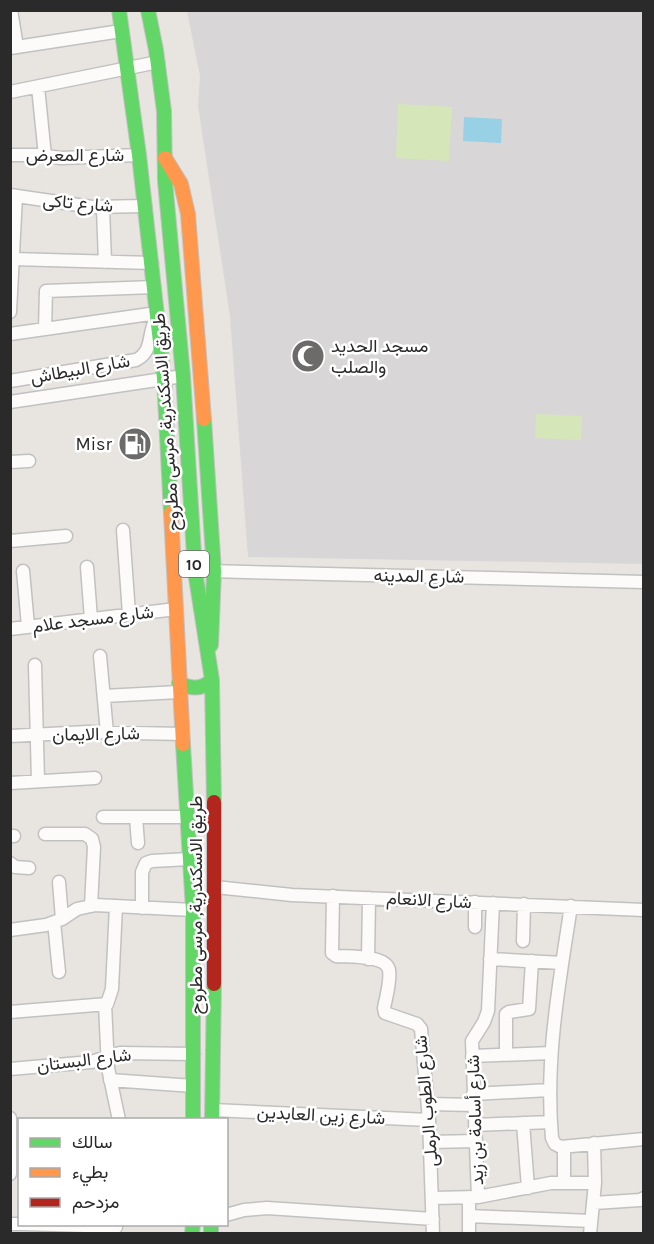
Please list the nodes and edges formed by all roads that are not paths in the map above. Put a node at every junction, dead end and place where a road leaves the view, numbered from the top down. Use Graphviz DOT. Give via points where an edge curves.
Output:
graph roads {
  1 [pos="11,10"];
  2 [pos="119,10"];
  3 [pos="148,10"];
  4 [pos="122,31"];
  5 [pos="14,47"];
  6 [pos="158,62"];
  7 [pos="127,69"];
  8 [pos="38,87"];
  9 [pos="10,92"];
  10 [pos="10,155"];
  11 [pos="140,155"];
  12 [pos="45,156"];
  13 [pos="165,158"];
  14 [pos="13,196"];
  15 [pos="145,206"];
  16 [pos="103,208"];
  17 [pos="13,259"];
  18 [pos="105,262"];
  19 [pos="152,263"];
  20 [pos="11,272"];
  21 [pos="154,287"];
  22 [pos="10,312"];
  23 [pos="157,315"];
  24 [pos="45,329"];
  25 [pos="10,334"];
  26 [pos="90,369"];
  27 [pos="183,376"];
  28 [pos="164,378"];
  29 [pos="10,381"];
  30 [pos="93,389"];
  31 [pos="10,402"];
  32 [pos="29,461"];
  33 [pos="10,462"];
  34 [pos="123,530"];
  35 [pos="66,536"];
  36 [pos="10,541"];
  37 [pos="87,567"];
  38 [pos="23,571"];
  39 [pos="195,571"];
  40 [pos="214,571"];
  41 [pos="644,582"];
  42 [pos="176,609"];
  43 [pos="129,614"];
  44 [pos="91,619"];
  45 [pos="28,627"];
  46 [pos="10,628"];
  47 [pos="100,656"];
  48 [pos="209,661"];
  49 [pos="35,665"];
  50 [pos="212,680"];
  51 [pos="179,688"];
  52 [pos="104,696"];
  53 [pos="107,733"];
  54 [pos="182,734"];
  55 [pos="37,735"];
  56 [pos="10,736"];
  57 [pos="214,737"];
  58 [pos="95,778"];
  59 [pos="38,781"];
  60 [pos="10,783"];
  61 [pos="103,817"];
  62 [pos="136,817"];
  63 [pos="187,817"];
  64 [pos="45,834"];
  65 [pos="138,843"];
  66 [pos="189,859"];
  67 [pos="10,863"];
  68 [pos="29,868"];
  69 [pos="59,882"];
  70 [pos="215,887"];
  71 [pos="333,896"];
  72 [pos="369,898"];
  73 [pos="475,902"];
  74 [pos="493,903"];
  75 [pos="524,904"];
  76 [pos="91,906"];
  77 [pos="116,906"];
  78 [pos="571,906"];
  79 [pos="142,908"];
  80 [pos="193,910"];
  81 [pos="644,910"];
  82 [pos="58,921"];
  83 [pos="475,927"];
  84 [pos="10,930"];
  85 [pos="523,941"];
  86 [pos="368,959"];
  87 [pos="490,959"];
  88 [pos="532,961"];
  89 [pos="562,963"];
  90 [pos="59,972"];
  91 [pos="105,1004"];
  92 [pos="10,1012"];
  93 [pos="550,1053"];
  94 [pos="194,1054"];
  95 [pos="506,1054"];
  96 [pos="107,1056"];
  97 [pos="472,1056"];
  98 [pos="10,1070"];
  99 [pos="110,1080"];
  100 [pos="194,1086"];
  101 [pos="550,1090"];
  102 [pos="474,1099"];
  103 [pos="428,1104"];
  104 [pos="212,1114"];
  105 [pos="10,1118"];
  106 [pos="119,1118"];
  107 [pos="193,1118"];
  108 [pos="429,1120"];
  109 [pos="551,1122"];
  110 [pos="523,1123"];
  111 [pos="475,1125"];
  112 [pos="11,1127"];
  113 [pos="644,1139"];
  114 [pos="476,1141"];
  115 [pos="430,1142"];
  116 [pos="594,1143"];
  117 [pos="564,1147"];
  118 [pos="11,1164"];
  119 [pos="10,1174"];
  120 [pos="564,1182"];
  121 [pos="595,1183"];
  122 [pos="528,1188"];
  123 [pos="474,1197"];
  124 [pos="433,1198"];
  125 [pos="644,1198"];
  126 [pos="594,1203"];
  127 [pos="228,1214"];
  128 [pos="469,1216"];
  129 [pos="433,1219"];
  130 [pos="67,1226"];
  131 [pos="591,1227"];
  132 [pos="115,1228"];
  133 [pos="433,1233"];
  134 [pos="469,1233"];
  1 -- 5 [label="street"];
  2 -- 4 [label="main road, طريق الاسكندرية, مرسى مطروح / 10"];
  3 -- 6 [label="main road, طريق الاسكندرية, مرسى مطروح / 10"];
  4 -- 5 [label="street"];
  4 -- 7 [label="main road, طريق الاسكندرية, مرسى مطروح / 10"];
  6 -- 7 [label="street"];
  6 -- 13 [label="main road, طريق الاسكندرية, مرسى مطروح / 10"];
  7 -- 8 [label="street"];
  7 -- 11 [label="main road, طريق الاسكندرية, مرسى مطروح / 10"];
  8 -- 9 [label="street"];
  8 -- 12 [label="street"];
  10 -- 12 [label="street, شارع المعرض"];
  11 -- 12 [label="street, شارع المعرض"];
  11 -- 15 [label="main road, طريق الاسكندرية, مرسى مطروح / 10"];
  13 -- 27 [label="main road, طريق الاسكندرية, مرسى مطروح / 10"];
  13 -- 40 [label="main road" via="181,184 188,214"];
  14 -- 16 [label="street, شارع تاكى"];
  14 -- 17 [label="street"];
  15 -- 16 [label="street, شارع تاكى"];
  15 -- 19 [label="main road, طريق الاسكندرية, مرسى مطروح / 10"];
  16 -- 18 [label="street"];
  17 -- 18 [label="street"];
  17 -- 20 [label="street"];
  18 -- 19 [label="street"];
  19 -- 21 [label="main road, طريق الاسكندرية, مرسى مطروح / 10"];
  20 -- 22 [label="street"];
  21 -- 23 [label="main road, طريق الاسكندرية, مرسى مطروح / 10"];
  21 -- 24 [label="street" via="46,291"];
  23 -- 24 [label="street"];
  23 -- 26 [label="street, شارع البيطاش" via="143,357"];
  23 -- 28 [label="main road, طريق الاسكندرية, مرسى مطروح / 10"];
  24 -- 25 [label="street"];
  26 -- 29 [label="street, شارع البيطاش"];
  26 -- 30 [label="street"];
  27 -- 28 [label="street, شارع البيطاش"];
  27 -- 39 [label="main road, طريق الاسكندرية, مرسى مطروح / 10"];
  28 -- 30 [label="street, شارع البيطاش"];
  28 -- 42 [label="main road, طريق الاسكندرية, مرسى مطروح / 10"];
  30 -- 31 [label="street, شارع البيطاش"];
  32 -- 33 [label="street"];
  34 -- 43 [label="street"];
  35 -- 36 [label="street"];
  37 -- 44 [label="street"];
  38 -- 45 [label="street"];
  39 -- 40 [label="street, شارع المدينه"];
  39 -- 48 [label="main road, طريق الاسكندرية, مرسى مطروح / 10"];
  40 -- 41 [label="street, شارع المدينه"];
  40 -- 48 [label="main road"];
  42 -- 43 [label="street, شارع مسجد علام"];
  42 -- 51 [label="main road, طريق الاسكندرية, مرسى مطروح / 10"];
  43 -- 44 [label="street, شارع مسجد علام"];
  44 -- 45 [label="street, شارع مسجد علام"];
  45 -- 46 [label="street, شارع مسجد علام"];
  47 -- 52 [label="street"];
  48 -- 50 [label="main road, طريق الاسكندرية, مرسى مطروح / 10"];
  49 -- 55 [label="street"];
  50 -- 51 [label="main road" via="207,686"];
  50 -- 57 [label="main road, طريق الاسكندرية, مرسى مطروح / 10"];
  51 -- 52 [label="street"];
  51 -- 54 [label="main road, طريق الاسكندرية, مرسى مطروح / 10"];
  52 -- 53 [label="street"];
  53 -- 54 [label="street, شارع الايمان"];
  53 -- 55 [label="street, شارع الايمان"];
  54 -- 57 [label="main road"];
  54 -- 63 [label="main road, طريق الاسكندرية, مرسى مطروح / 10"];
  55 -- 56 [label="street, شارع الايمان"];
  55 -- 59 [label="street"];
  57 -- 70 [label="main road, طريق الاسكندرية, مرسى مطروح / 10"];
  58 -- 59 [label="street"];
  59 -- 60 [label="street"];
  61 -- 62 [label="street"];
  62 -- 63 [label="street"];
  62 -- 65 [label="street"];
  63 -- 66 [label="main road, طريق الاسكندرية, مرسى مطروح / 10"];
  64 -- 76 [label="street" via="85,834 92,838"];
  66 -- 79 [label="street" via="146,863 142,872"];
  66 -- 80 [label="main road, طريق الاسكندرية, مرسى مطروح / 10"];
  67 -- 68 [label="street"];
  69 -- 82 [label="street"];
  70 -- 71 [label="street, شارع الانعام"];
  70 -- 104 [label="main road, طريق الاسكندرية, مرسى مطروح / 10"];
  71 -- 72 [label="street, شارع الانعام"];
  71 -- 86 [label="street" via="332,953"];
  72 -- 73 [label="street, شارع الانعام"];
  72 -- 86 [label="street"];
  73 -- 74 [label="street, شارع الانعام"];
  73 -- 83 [label="street"];
  74 -- 75 [label="street, شارع الانعام"];
  74 -- 87 [label="street, شارع أسامة بن زيد"];
  75 -- 78 [label="street, شارع الانعام"];
  75 -- 85 [label="street"];
  76 -- 77 [label="street"];
  76 -- 82 [label="street" via="77,909"];
  77 -- 79 [label="street"];
  77 -- 91 [label="street" via="112,989"];
  78 -- 81 [label="street, شارع الانعام"];
  78 -- 89 [label="street"];
  79 -- 80 [label="street"];
  80 -- 94 [label="main road, طريق الاسكندرية, مرسى مطروح / 10"];
  82 -- 84 [label="street"];
  82 -- 90 [label="street"];
  86 -- 103 [label="street, شارع الطوب الرملى" via="380,960 389,970 385,1013 420,1028"];
  87 -- 88 [label="street"];
  87 -- 97 [label="street, شارع أسامة بن زيد" via="488,1011 474,1036"];
  88 -- 89 [label="street"];
  88 -- 95 [label="street" via="529,1009 506,1014"];
  89 -- 93 [label="street"];
  91 -- 92 [label="street"];
  91 -- 96 [label="street"];
  93 -- 95 [label="street"];
  93 -- 101 [label="street"];
  94 -- 96 [label="street, شارع البستان"];
  94 -- 100 [label="main road, طريق الاسكندرية, مرسى مطروح / 10"];
  95 -- 97 [label="street"];
  96 -- 98 [label="street, شارع البستان" via="91,1062"];
  96 -- 99 [label="street"];
  97 -- 102 [label="street, شارع أسامة بن زيد"];
  99 -- 100 [label="street"];
  99 -- 106 [label="street"];
  100 -- 107 [label="main road, طريق الاسكندرية, مرسى مطروح / 10"];
  101 -- 102 [label="street"];
  101 -- 109 [label="street"];
  102 -- 103 [label="street"];
  102 -- 111 [label="street, شارع أسامة بن زيد"];
  103 -- 108 [label="street, شارع الطوب الرملى"];
  104 -- 108 [label="street, شارع زين العابدين"];
  105 -- 112 [label="street"];
  108 -- 115 [label="street, شارع الطوب الرملى"];
  109 -- 110 [label="street"];
  109 -- 117 [label="street" via="553,1141"];
  110 -- 111 [label="street"];
  110 -- 122 [label="street"];
  111 -- 114 [label="street, شارع أسامة بن زيد"];
  112 -- 118 [label="street"];
  113 -- 116 [label="street"];
  114 -- 115 [label="street"];
  114 -- 123 [label="street, شارع أسامة بن زيد"];
  115 -- 124 [label="street, شارع الطوب الرملى"];
  116 -- 117 [label="street"];
  116 -- 121 [label="street"];
  117 -- 120 [label="street"];
  118 -- 119 [label="street"];
  120 -- 121 [label="street"];
  120 -- 122 [label="street"];
  121 -- 126 [label="street"];
  122 -- 123 [label="street"];
  123 -- 124 [label="street"];
  123 -- 128 [label="street, شارع أسامة بن زيد"];
  124 -- 129 [label="street, شارع الطوب الرملى"];
  125 -- 126 [label="street"];
  126 -- 131 [label="street"];
  127 -- 129 [label="street" via="267,1208"];
  128 -- 131 [label="street"];
  128 -- 134 [label="street, شارع أسامة بن زيد"];
  129 -- 133 [label="street, شارع الطوب الرملى"];
  130 -- 132 [label="street"];
}
